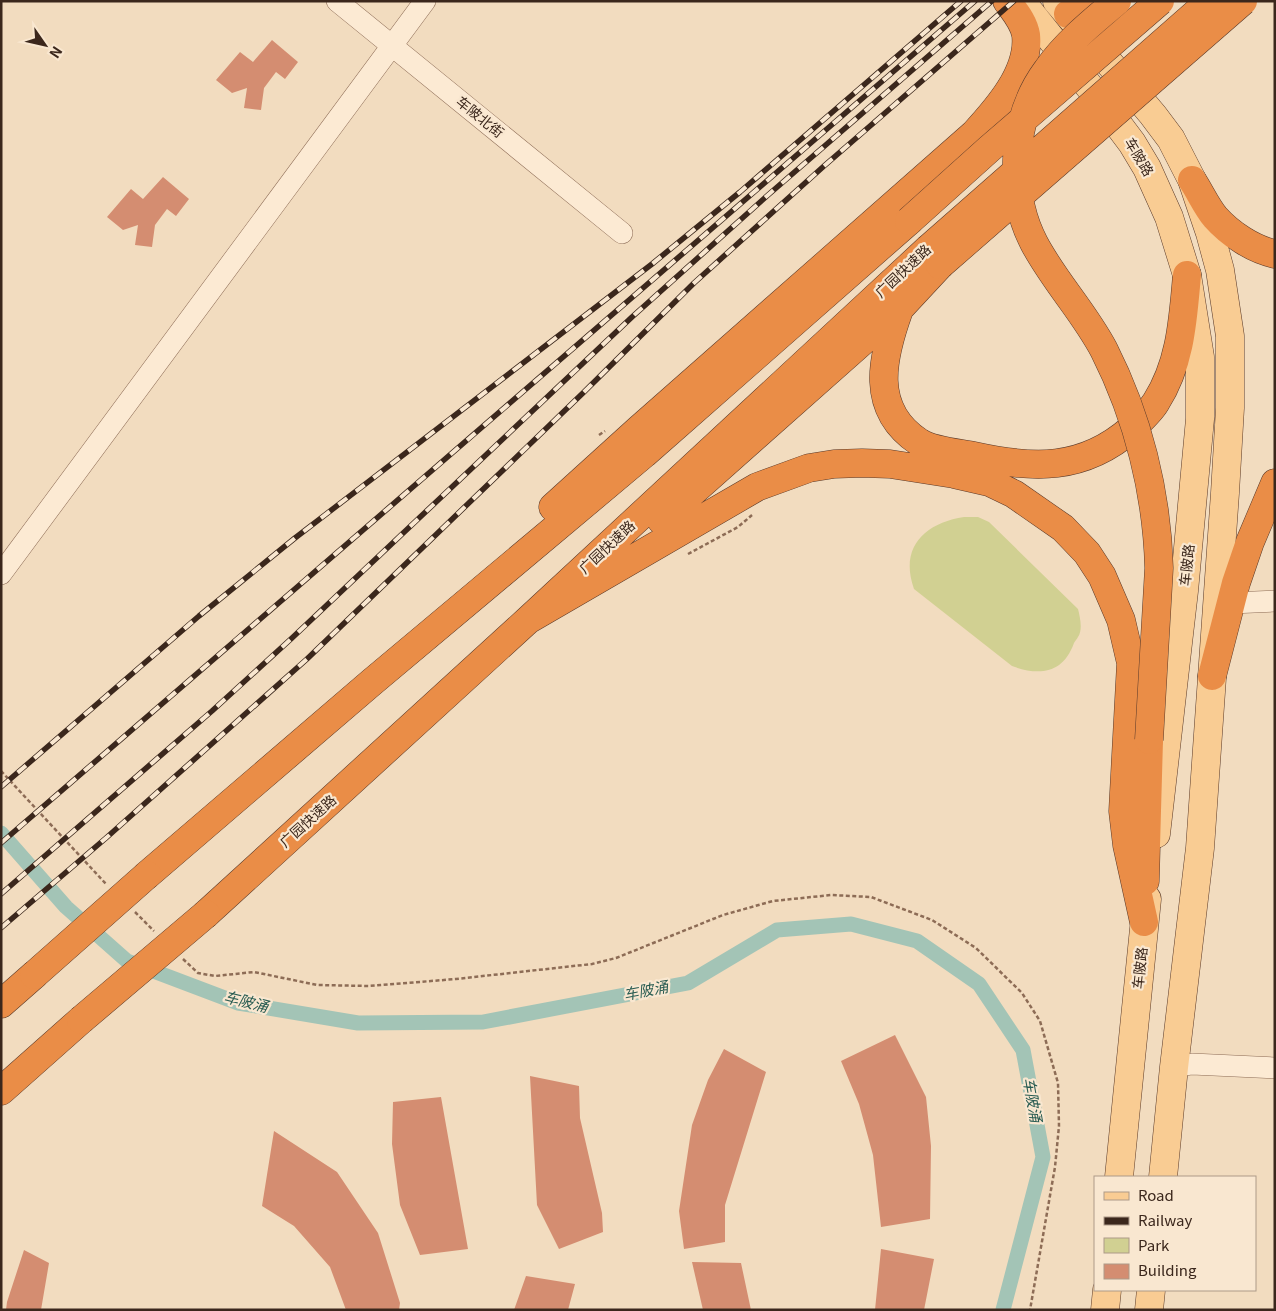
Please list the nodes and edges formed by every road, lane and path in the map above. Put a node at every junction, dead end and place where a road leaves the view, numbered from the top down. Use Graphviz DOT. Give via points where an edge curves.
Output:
graph roads {
  1 [pos="337,1"];
  2 [pos="425,1"];
  3 [pos="1007,1"];
  4 [pos="1021,1"];
  5 [pos="1117,1"];
  6 [pos="1160,1"];
  7 [pos="1210,1"];
  8 [pos="1244,1"];
  9 [pos="1070,6"];
  10 [pos="1047,34"];
  11 [pos="393,45"];
  12 [pos="1011,88"];
  13 [pos="1192,180"];
  14 [pos="622,233"];
  15 [pos="1275,254"];
  16 [pos="934,257"];
  17 [pos="1187,274"];
  18 [pos="900,308"];
  19 [pos="1275,484"];
  20 [pos="758,510"];
  21 [pos="688,554"];
  22 [pos="1,574"];
  23 [pos="1275,600"];
  24 [pos="1231,603"];
  25 [pos="528,620"];
  26 [pos="1212,676"];
  27 [pos="372,682"];
  28 [pos="1,770"];
  29 [pos="108,886"];
  30 [pos="129,906"];
  31 [pos="1144,922"];
  32 [pos="157,933"];
  33 [pos="178,953"];
  34 [pos="1,1004"];
  35 [pos="1174,1067"];
  36 [pos="1275,1068"];
  37 [pos="1,1091"];
  38 [pos="1119,1176"];
  39 [pos="1163,1176"];
  40 [pos="1108,1291"];
  41 [pos="1151,1291"];
  42 [pos="1030,1310"];
  43 [pos="1106,1310"];
  44 [pos="1149,1310"];
  1 -- 11 [label="street, 车陂北街"];
  2 -- 11 [label="street"];
  3 -- 12 [label="highway" via="1026,34 1026,52"];
  4 -- 10 [label="main road, 车陂路"];
  5 -- 31 [label="highway, bridge" via="1064,49 1046,71 1029,102 1020,131 1017,186 1033,240 1104,350 1128,403 1141,445 1155,520 1159,568 1149,740"];
  6 -- 27 [label="highway, bridge" via="644,454"];
  7 -- 16 [label="highway, 广园快速路, bridge"];
  8 -- 16 [label="highway, bridge"];
  9 -- 10 [label="main road"];
  9 -- 13 [label="main road" via="1171,139"];
  10 -- 12 [label="highway"];
  10 -- 17 [label="main road, 车陂路" via="1132,143 1147,168 1169,217"];
  11 -- 14 [label="street, 车陂北街"];
  11 -- 22 [label="street"];
  12 -- 27 [label="highway" via="974,134 529,529"];
  13 -- 15 [label="highway" via="1228,230 1247,243"];
  13 -- 26 [label="main road" via="1220,270 1230,336 1230,408"];
  16 -- 18 [label="highway"];
  16 -- 25 [label="highway, 广园快速路"];
  17 -- 18 [label="highway" via="1176,360 1156,402 1118,440 1096,452 1060,464 1018,464 941,450 920,443 905,430 894,418 882,379 886,352"];
  17 -- 31 [label="main road, 车陂路" via="1200,357 1200,419 1163,783"];
  18 -- 25 [label="highway" via="670,513 628,548"];
  19 -- 24 [label="highway" via="1250,542"];
  20 -- 21 [label="path" via="738,527"];
  23 -- 24 [label="street"];
  24 -- 26 [label="highway"];
  25 -- 31 [label="highway" via="757,487 809,468 834,464 890,464 989,482 1014,494 1063,528 1087,553 1102,576 1121,620 1131,663 1123,811"];
  25 -- 37 [label="highway, 广园快速路, bridge" via="206,914"];
  26 -- 35 [label="main road" via="1200,848"];
  27 -- 34 [label="highway, bridge"];
  28 -- 29 [label="path"];
  30 -- 32 [label="path"];
  31 -- 38 [label="main road, 车陂路"];
  33 -- 42 [label="path" via="198,973 215,976 254,972 317,984 369,986 592,964 616,958 723,915 773,901 831,895 871,897 932,920 976,948 1022,993 1040,1021 1058,1083 1059,1126 1055,1167"];
  35 -- 36 [label="street" via="1192,1064"];
  35 -- 39 [label="main road"];
  40 -- 43 [label="main road"];
  41 -- 44 [label="main road"];
}
